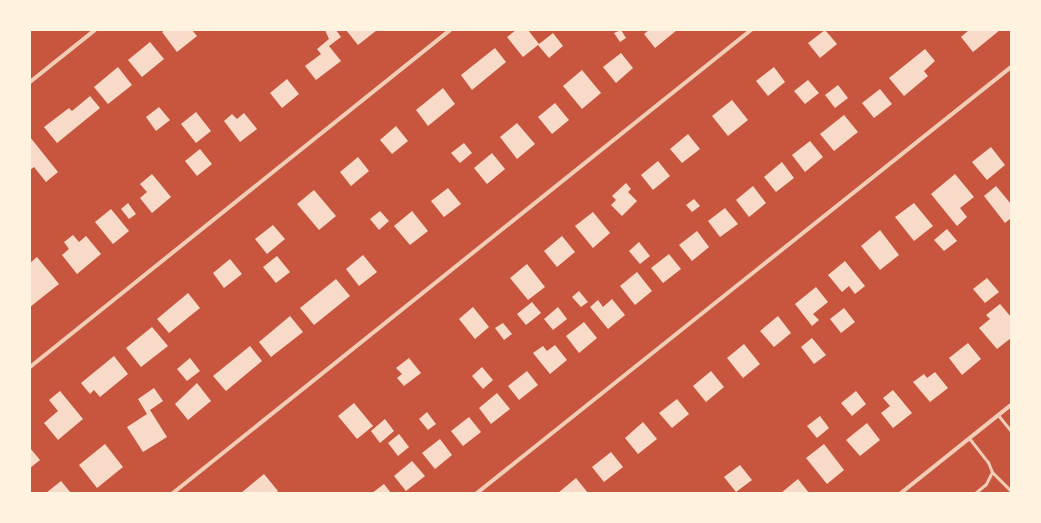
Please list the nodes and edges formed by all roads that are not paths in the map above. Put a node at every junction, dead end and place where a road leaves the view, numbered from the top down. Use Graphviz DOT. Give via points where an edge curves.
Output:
graph roads {
  1 [pos="95,30"];
  2 [pos="450,30"];
  3 [pos="751,30"];
  4 [pos="1011,67"];
  5 [pos="30,82"];
  6 [pos="30,367"];
  7 [pos="1011,405"];
  8 [pos="998,415"];
  9 [pos="1011,431"];
  10 [pos="969,438"];
  11 [pos="992,472"];
  12 [pos="1011,491"];
  13 [pos="173,493"];
  14 [pos="477,493"];
  15 [pos="901,493"];
  16 [pos="975,493"];
  1 -- 5 [label="street"];
  2 -- 6 [label="street"];
  3 -- 13 [label="street"];
  4 -- 14 [label="street"];
  7 -- 8 [label="street"];
  8 -- 9 [label="lane"];
  8 -- 10 [label="street"];
  10 -- 11 [label="lane" via="988,462"];
  10 -- 15 [label="street"];
  11 -- 12 [label="lane"];
  11 -- 16 [label="lane" via="986,484"];
}
